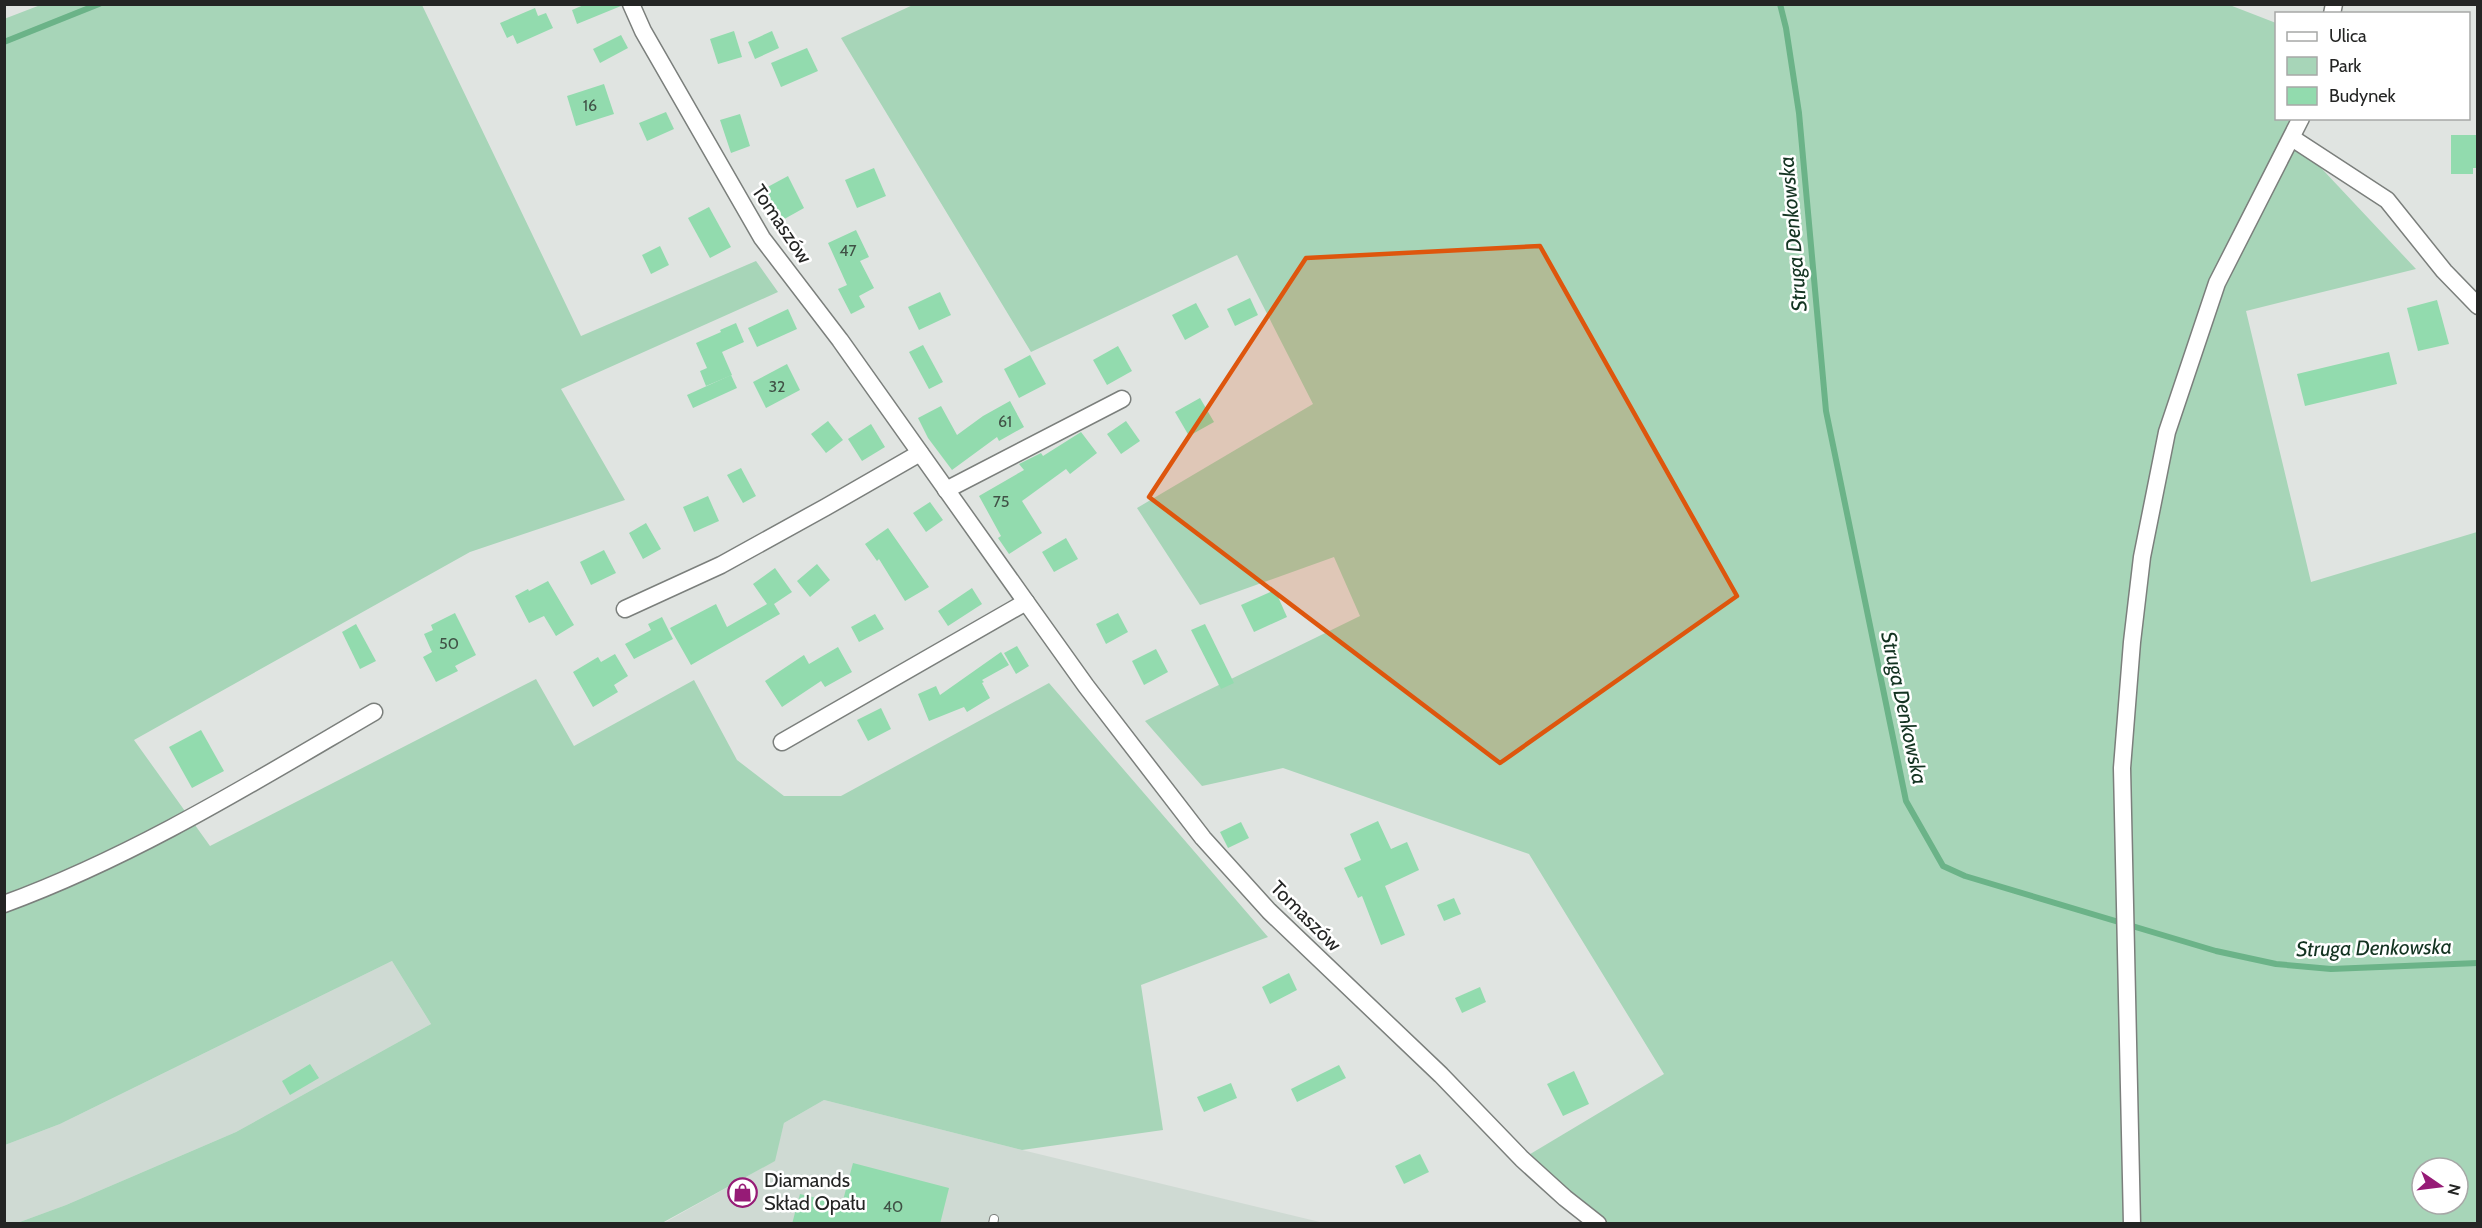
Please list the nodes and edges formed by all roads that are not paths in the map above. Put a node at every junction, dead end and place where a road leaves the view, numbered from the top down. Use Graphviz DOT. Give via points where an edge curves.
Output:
graph roads {
  1 [pos="631,4"];
  2 [pos="2300,120"];
  3 [pos="2292,138"];
  4 [pos="2478,306"];
  5 [pos="1122,399"];
  6 [pos="920,453"];
  7 [pos="946,490"];
  8 [pos="1026,602"];
  9 [pos="625,609"];
  10 [pos="374,712"];
  11 [pos="782,741"];
  12 [pos="4,904"];
  13 [pos="1598,1224"];
  14 [pos="2132,1224"];
  1 -- 6 [label="street, Tomaszów" via="643,32 762,238"];
  2 -- 3 [label="street"];
  3 -- 4 [label="street" via="2387,200"];
  3 -- 14 [label="street" via="2217,283 2167,432 2142,557 2122,768"];
  5 -- 7 [label="street"];
  6 -- 7 [label="street, Tomaszów"];
  6 -- 9 [label="street" via="721,564"];
  7 -- 8 [label="street, Tomaszów"];
  8 -- 11 [label="street"];
  8 -- 13 [label="street, Tomaszów" via="1203,838 1269,911 1441,1075 1522,1159"];
  10 -- 12 [label="street" via="117,857"];
}
